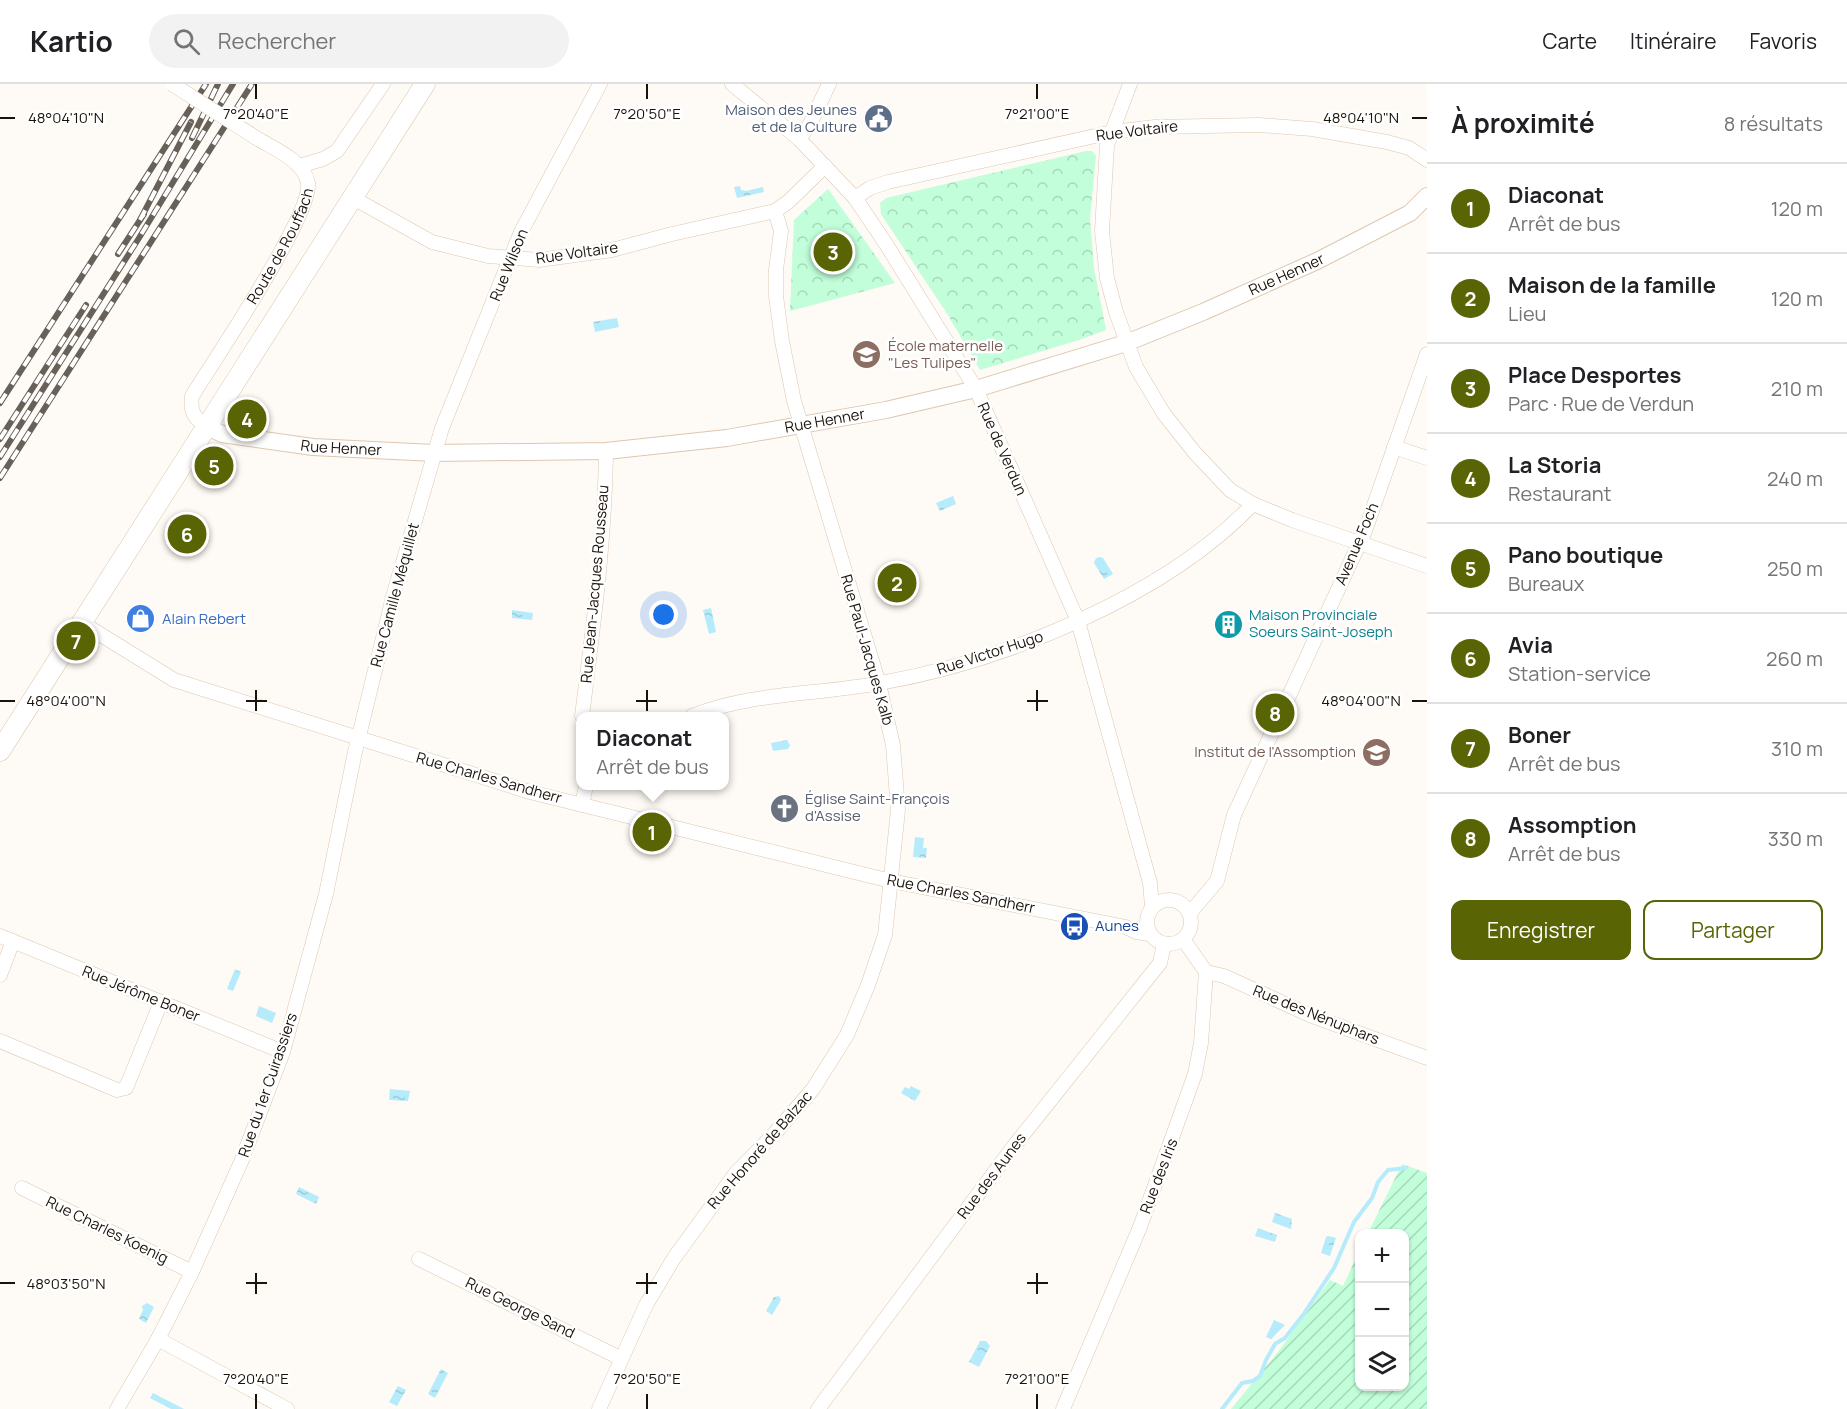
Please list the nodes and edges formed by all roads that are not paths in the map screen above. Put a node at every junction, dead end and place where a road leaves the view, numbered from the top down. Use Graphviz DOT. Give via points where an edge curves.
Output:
graph roads {
  1 [pos="172,84"];
  2 [pos="383,84"];
  3 [pos="425,84"];
  4 [pos="600,84"];
  5 [pos="732,84"];
  6 [pos="829,84"];
  7 [pos="1130,84"];
  8 [pos="1113,132"];
  9 [pos="799,139"];
  10 [pos="1426,162"];
  11 [pos="299,166"];
  12 [pos="825,166"];
  13 [pos="1427,196"];
  14 [pos="353,198"];
  15 [pos="855,198"];
  16 [pos="775,211"];
  17 [pos="1410,213"];
  18 [pos="1427,213"];
  19 [pos="511,259"];
  20 [pos="1126,342"];
  21 [pos="1427,354"];
  22 [pos="976,389"];
  23 [pos="206,426"];
  24 [pos="801,426"];
  25 [pos="1394,447"];
  26 [pos="606,451"];
  27 [pos="435,453"];
  28 [pos="1427,458"];
  29 [pos="1253,504"];
  30 [pos="1359,544"];
  31 [pos="1427,567"];
  32 [pos="1078,621"];
  33 [pos="82,623"];
  34 [pos="879,684"];
  35 [pos="583,712"];
  36 [pos="706,712"];
  37 [pos="358,738"];
  38 [pos="0,751"];
  39 [pos="585,790"];
  40 [pos="582,805"];
  41 [pos="891,881"];
  42 [pos="1150,883"];
  43 [pos="1166,899"];
  44 [pos="1186,908"];
  45 [pos="1149,912"];
  46 [pos="1126,927"];
  47 [pos="1149,934"];
  48 [pos="6,938"];
  49 [pos="1183,939"];
  50 [pos="1164,944"];
  51 [pos="1206,972"];
  52 [pos="0,975"];
  53 [pos="161,1002"];
  54 [pos="0,1041"];
  55 [pos="283,1052"];
  56 [pos="1427,1058"];
  57 [pos="22,1188"];
  58 [pos="419,1258"];
  59 [pos="192,1272"];
  60 [pos="158,1339"];
  61 [pos="620,1358"];
  62 [pos="117,1409"];
  63 [pos="287,1409"];
  64 [pos="599,1409"];
  65 [pos="818,1409"];
  66 [pos="1063,1409"];
  1 -- 11 [label="street, bridge"];
  2 -- 11 [label="street, Route de Rouffach" via="338,151"];
  3 -- 14 [label="main road, Route de Rouffach"];
  4 -- 19 [label="street, Rue Wilson" via="521,232"];
  5 -- 9 [label="street, Rue de Verdun"];
  6 -- 9 [label="street"];
  7 -- 8 [label="street"];
  8 -- 10 [label="street, Rue Voltaire" via="1208,125 1301,128 1387,142 1409,148"];
  8 -- 15 [label="street, Rue Voltaire" via="888,182"];
  8 -- 20 [label="street" via="1107,145 1102,231 1107,278"];
  9 -- 12 [label="street, Rue de Verdun"];
  11 -- 23 [label="street, Route de Rouffach" via="308,183 302,208 262,285 192,396 190,409"];
  12 -- 15 [label="street, Rue de Verdun"];
  12 -- 16 [label="street"];
  13 -- 17 [label="street, Rue Henner"];
  14 -- 19 [label="street, Rue Voltaire" via="432,243"];
  14 -- 23 [label="main road, Route de Rouffach"];
  15 -- 22 [label="street, Rue de Verdun"];
  16 -- 19 [label="street, Rue Voltaire" via="612,250 539,260"];
  16 -- 24 [label="street, Rue Paul-Jacques Kalb" via="781,231 776,296"];
  17 -- 18 [label="street, Rue Henner"];
  17 -- 20 [label="street, Rue Henner" via="1317,261"];
  19 -- 27 [label="street, Rue Wilson"];
  20 -- 22 [label="street, Rue Henner"];
  20 -- 29 [label="street" via="1164,414 1189,446 1230,490"];
  21 -- 25 [label="street, Avenue Foch"];
  22 -- 24 [label="street, Rue Henner"];
  22 -- 32 [label="street, Rue de Verdun"];
  23 -- 27 [label="street, Rue Henner" via="222,434 313,447"];
  23 -- 33 [label="main road, Route de Rouffach"];
  24 -- 26 [label="street, Rue Henner"];
  24 -- 34 [label="street, Rue Paul-Jacques Kalb"];
  25 -- 28 [label="street"];
  25 -- 30 [label="street, Avenue Foch"];
  26 -- 27 [label="street, Rue Henner"];
  26 -- 35 [label="street, Rue Jean-Jacques Rousseau" via="596,613"];
  27 -- 37 [label="street, Rue Camille Méquillet" via="394,593"];
  29 -- 30 [label="street"];
  29 -- 32 [label="street, Rue Victor Hugo" via="1229,529 1167,572"];
  30 -- 31 [label="street"];
  30 -- 44 [label="street, Avenue Foch" via="1234,815 1217,881"];
  32 -- 34 [label="street, Rue Victor Hugo" via="988,656"];
  32 -- 42 [label="street, Rue de Verdun"];
  33 -- 37 [label="street, Rue Charles Sandherr" via="174,680"];
  33 -- 38 [label="main road, Route de Rouffach"];
  34 -- 36 [label="street, Rue Victor Hugo" via="735,702"];
  34 -- 41 [label="street, Rue Paul-Jacques Kalb" via="893,745 897,810"];
  37 -- 40 [label="street, Rue Charles Sandherr"];
  37 -- 55 [label="street, Rue du 1er Cuirassiers" via="326,894"];
  39 -- 40 [label="street"];
  40 -- 41 [label="street, Rue Charles Sandherr"];
  41 -- 46 [label="street, Rue Charles Sandherr"];
  41 -- 61 [label="street, Rue Honoré de Balzac" via="885,935 847,1035 813,1089 736,1173 692,1232 646,1305"];
  42 -- 43 [label="street, Rue de Verdun"];
  42 -- 45 [label="street, Rue de Verdun"];
  43 -- 44 [label="street" via="1174,899"];
  43 -- 45 [label="street"];
  44 -- 49 [label="street" via="1192,923"];
  45 -- 46 [label="street"];
  45 -- 47 [label="street"];
  46 -- 47 [label="street, Rue Charles Sandherr"];
  47 -- 50 [label="street"];
  48 -- 52 [label="street"];
  48 -- 53 [label="street, Rue Jérôme Boner"];
  49 -- 50 [label="street"];
  49 -- 51 [label="street"];
  50 -- 65 [label="street, Rue des Aunes" via="1160,963 1014,1146"];
  51 -- 56 [label="street, Rue des Nénuphars"];
  51 -- 66 [label="street, Rue des Iris" via="1195,1074 1140,1227"];
  53 -- 54 [label="street" via="126,1088 117,1090"];
  53 -- 55 [label="street, Rue Jérôme Boner"];
  55 -- 59 [label="street, Rue du 1er Cuirassiers" via="241,1162"];
  57 -- 59 [label="street, Rue Charles Koenig"];
  58 -- 61 [label="street, Rue George Sand"];
  59 -- 60 [label="street, Rue du 1er Cuirassiers"];
  60 -- 62 [label="street, Rue du 1er Cuirassiers"];
  60 -- 63 [label="street"];
  61 -- 64 [label="street, Rue Honoré de Balzac"];
}
